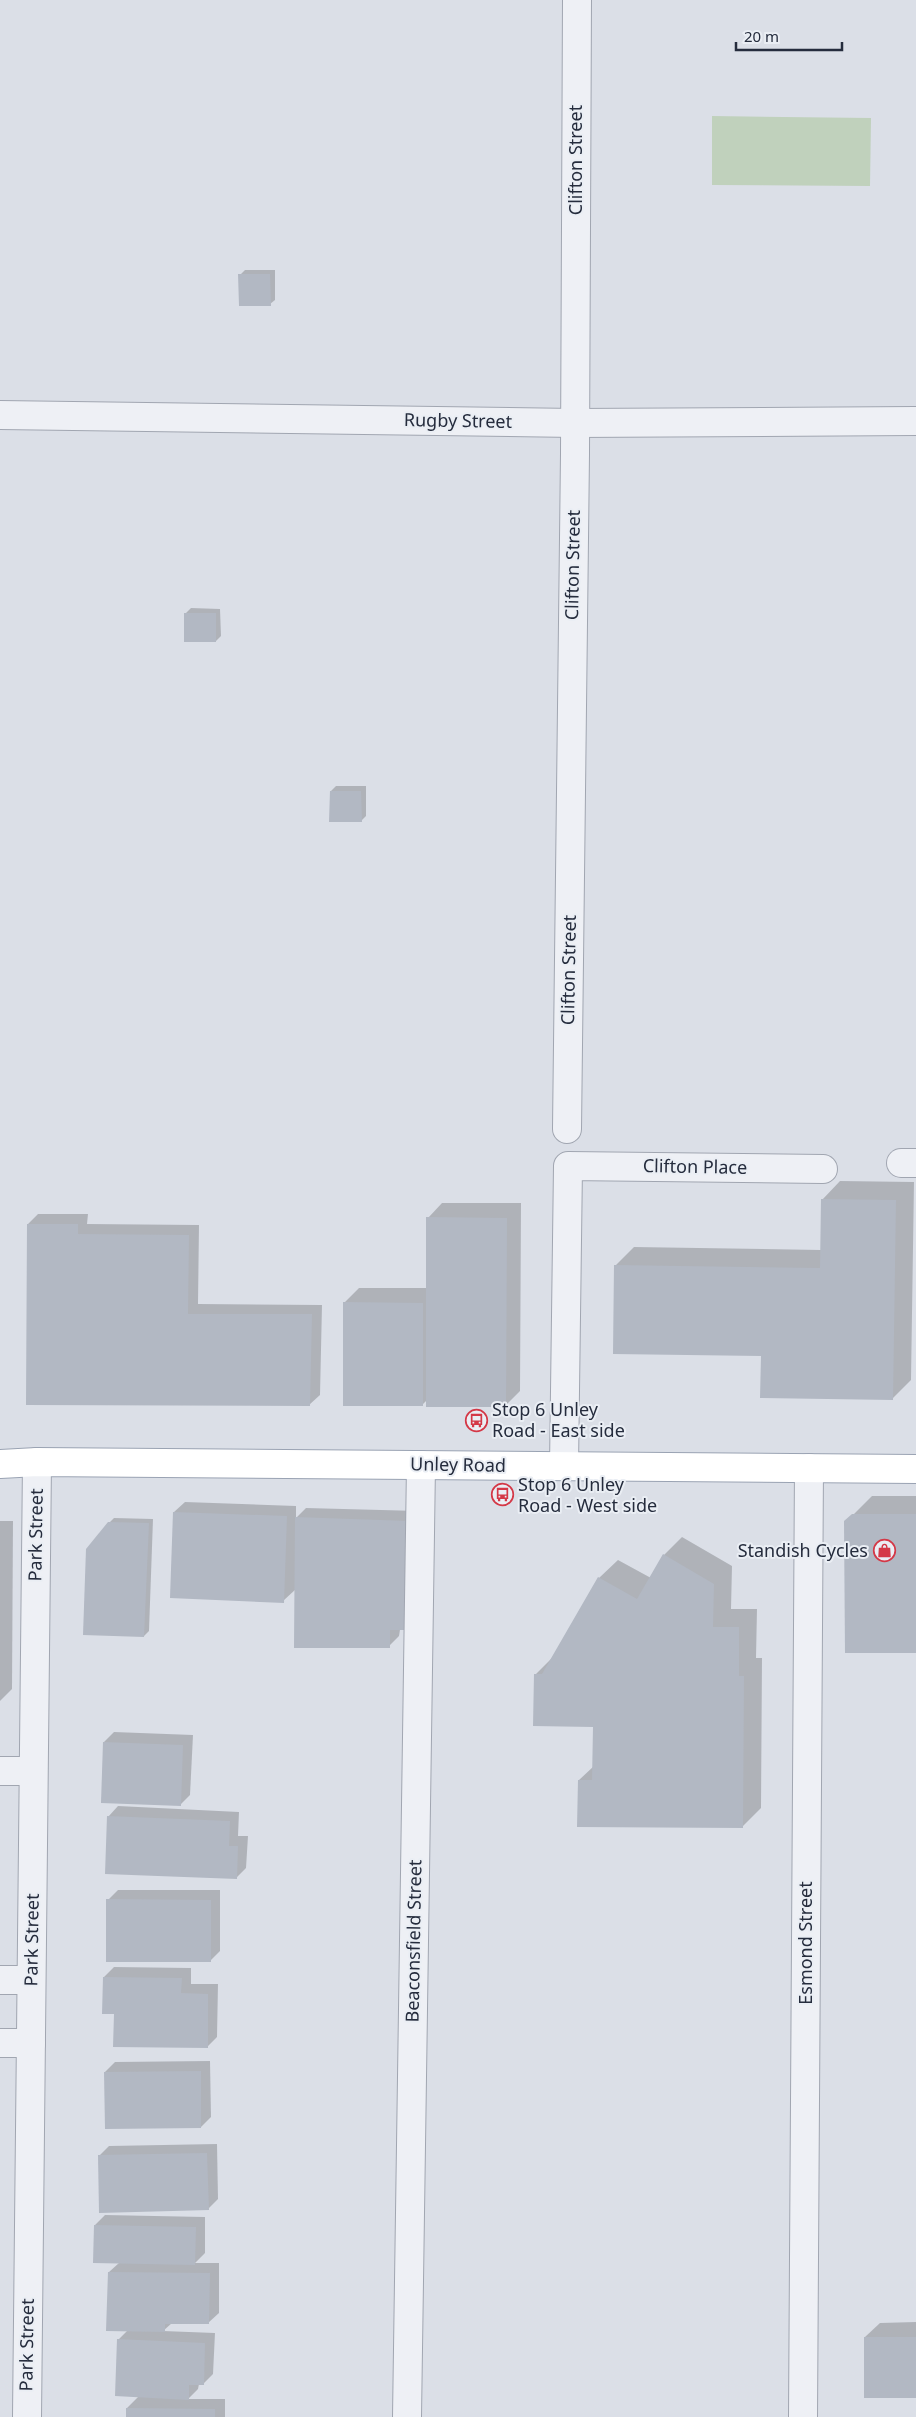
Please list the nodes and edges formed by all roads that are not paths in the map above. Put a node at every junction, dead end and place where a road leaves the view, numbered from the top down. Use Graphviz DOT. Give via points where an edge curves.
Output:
graph roads {
  1 [pos="577,0"];
  2 [pos="0,415"];
  3 [pos="916,421"];
  4 [pos="575,423"];
  5 [pos="567,1130"];
  6 [pos="823,1169"];
  7 [pos="37,1462"];
  8 [pos="0,1464"];
  9 [pos="421,1465"];
  10 [pos="564,1466"];
  11 [pos="809,1468"];
  12 [pos="916,1469"];
  13 [pos="0,1771"];
  14 [pos="34,1771"];
  15 [pos="0,1980"];
  16 [pos="31,1980"];
  17 [pos="0,2043"];
  18 [pos="30,2043"];
  19 [pos="26,2417"];
  20 [pos="407,2417"];
  21 [pos="803,2417"];
  1 -- 4 [label="street, Clifton Street"];
  2 -- 4 [label="street, Rugby Street"];
  3 -- 4 [label="street, Rugby Street"];
  4 -- 5 [label="street, Clifton Street"];
  6 -- 10 [label="street, Clifton Place" via="568,1166"];
  7 -- 8 [label="main road, Unley Road"];
  7 -- 9 [label="main road, Unley Road"];
  7 -- 14 [label="street, Park Street"];
  9 -- 10 [label="main road, Unley Road"];
  9 -- 20 [label="street, Beaconsfield Street"];
  10 -- 11 [label="main road, Unley Road"];
  11 -- 12 [label="main road, Unley Road"];
  11 -- 21 [label="street, Esmond Street"];
  13 -- 14 [label="street"];
  14 -- 16 [label="street, Park Street"];
  15 -- 16 [label="street"];
  16 -- 18 [label="street, Park Street"];
  17 -- 18 [label="street"];
  18 -- 19 [label="street, Park Street"];
}
